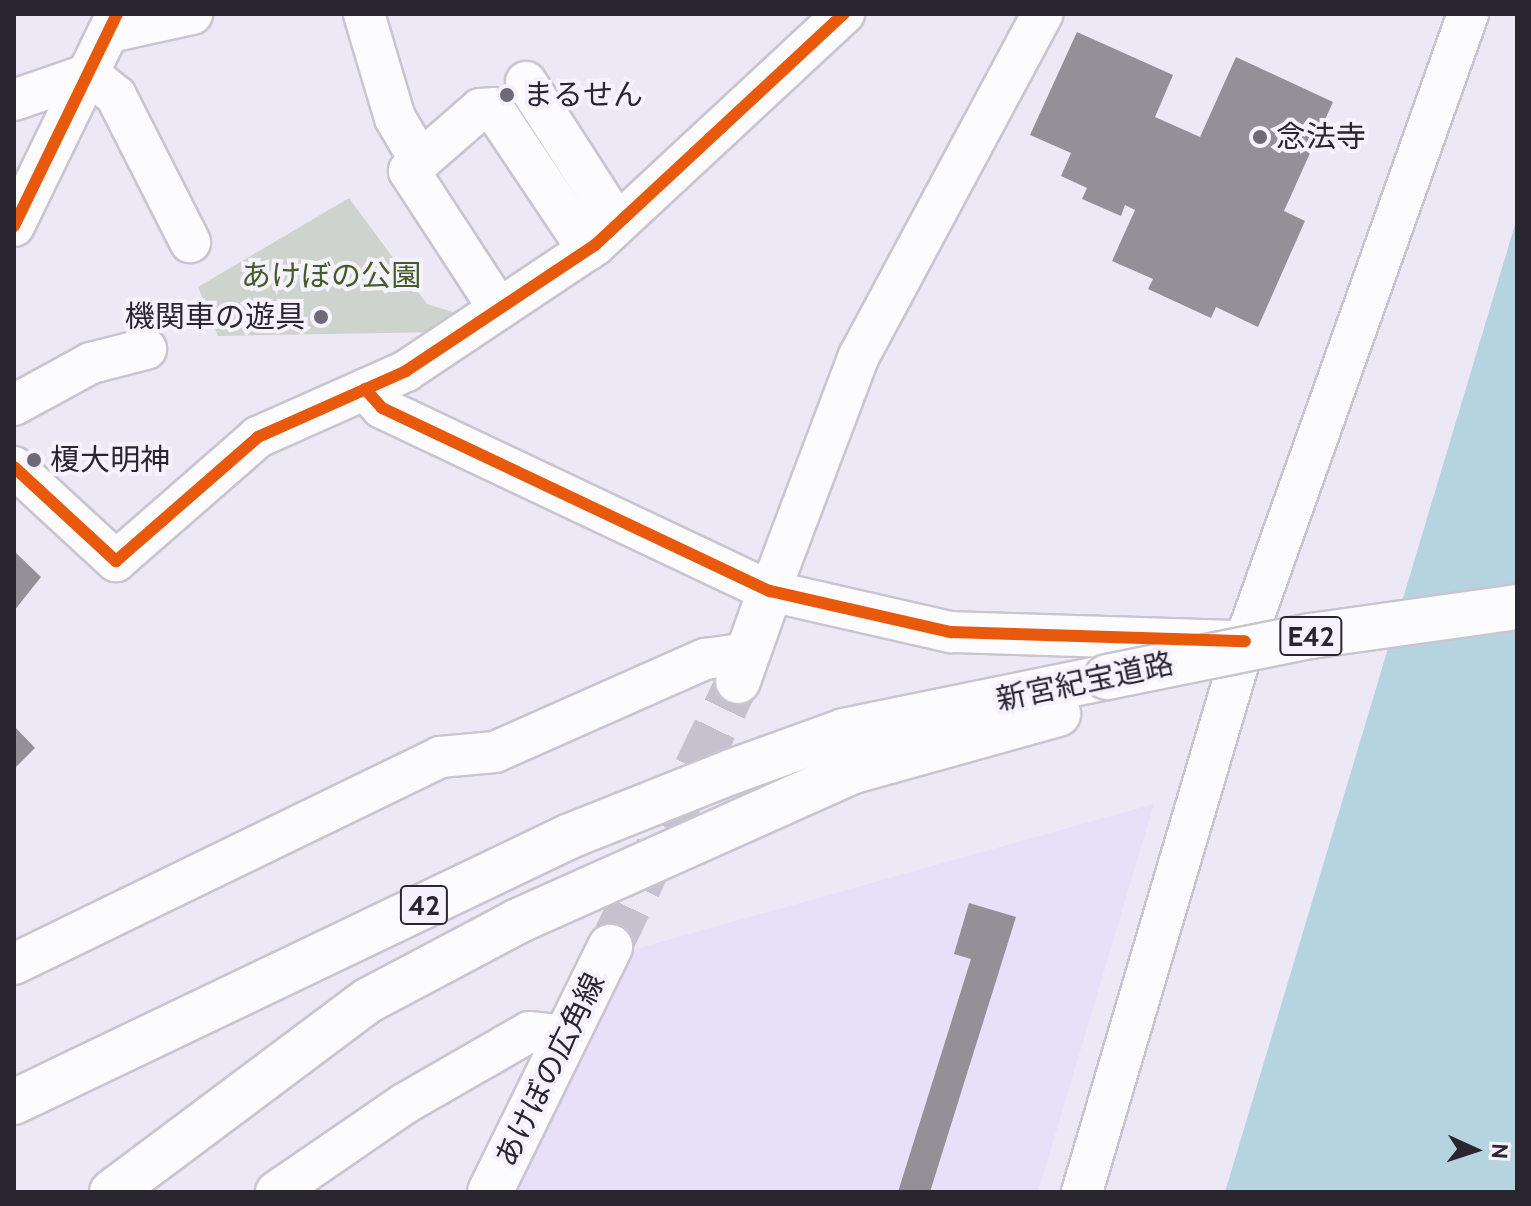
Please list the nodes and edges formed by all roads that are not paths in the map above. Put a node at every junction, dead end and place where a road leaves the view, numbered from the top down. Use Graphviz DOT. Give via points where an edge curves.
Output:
graph roads {
  1 [pos="192,14"];
  2 [pos="364,14"];
  3 [pos="844,14"];
  4 [pos="1042,14"];
  5 [pos="1468,14"];
  6 [pos="114,23"];
  7 [pos="89,74"];
  8 [pos="526,82"];
  9 [pos="17,87"];
  10 [pos="418,157"];
  11 [pos="617,223"];
  12 [pos="14,226"];
  13 [pos="190,242"];
  14 [pos="588,250"];
  15 [pos="499,309"];
  16 [pos="146,349"];
  17 [pos="365,389"];
  18 [pos="14,405"];
  19 [pos="14,467"];
  20 [pos="770,591"];
  21 [pos="1517,607"];
  22 [pos="1517,633"];
  23 [pos="1245,641"];
  24 [pos="743,667"];
  25 [pos="1109,689"];
  26 [pos="849,751"];
  27 [pos="610,947"];
  28 [pos="14,964"];
  29 [pos="567,1036"];
  30 [pos="14,1102"];
  31 [pos="112,1192"];
  32 [pos="276,1192"];
  33 [pos="490,1192"];
  34 [pos="1082,1192"];
  1 -- 6 [label="street"];
  2 -- 10 [label="street" via="395,118"];
  3 -- 11 [label="street"];
  4 -- 20 [label="street" via="859,356"];
  5 -- 23 [label="street"];
  6 -- 7 [label="street"];
  7 -- 9 [label="street"];
  7 -- 12 [label="street"];
  7 -- 13 [label="street" via="116,96"];
  8 -- 11 [label="street"];
  10 -- 14 [label="street" via="480,109 493,108"];
  10 -- 15 [label="street" via="409,171"];
  11 -- 14 [label="street"];
  14 -- 15 [label="street"];
  15 -- 17 [label="street"];
  16 -- 18 [label="street" via="91,363"];
  17 -- 19 [label="street" via="258,437 116,561"];
  17 -- 20 [label="street" via="382,408"];
  20 -- 23 [label="street" via="951,632"];
  20 -- 24 [label="main road"];
  21 -- 25 [label="main road, 新宮紀宝道路 / E42, bridge" via="1311,636"];
  22 -- 25 [label="main road, 新宮紀宝道路 / E42"];
  23 -- 34 [label="street"];
  24 -- 28 [label="street" via="705,659 495,752 440,757"];
  25 -- 26 [label="main road, 新宮紀宝道路 / E42"];
  26 -- 30 [label="main road, 42" via="570,836"];
  26 -- 31 [label="main road, 42" via="369,1000"];
  27 -- 29 [label="main road, あけぼの広角線"];
  29 -- 32 [label="street" via="529,1032 317,1159"];
  29 -- 33 [label="main road, あけぼの広角線"];
}
